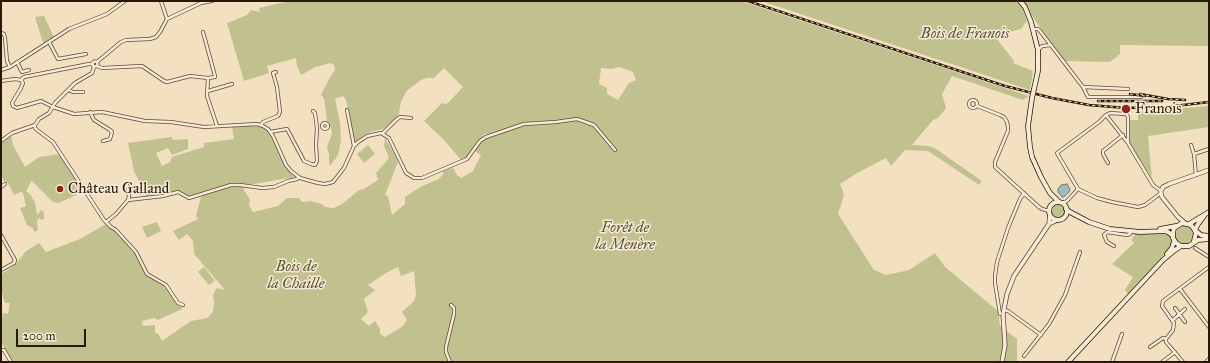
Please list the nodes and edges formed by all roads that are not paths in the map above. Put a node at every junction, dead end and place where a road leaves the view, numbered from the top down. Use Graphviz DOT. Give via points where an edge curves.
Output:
graph roads {
  1 [pos="125,1"];
  2 [pos="161,1"];
  3 [pos="212,1"];
  4 [pos="1020,1"];
  5 [pos="166,19"];
  6 [pos="1033,29"];
  7 [pos="203,32"];
  8 [pos="1,33"];
  9 [pos="48,42"];
  10 [pos="1051,45"];
  11 [pos="1038,50"];
  12 [pos="86,54"];
  13 [pos="17,62"];
  14 [pos="95,65"];
  15 [pos="10,66"];
  16 [pos="1,70"];
  17 [pos="30,70"];
  18 [pos="276,72"];
  19 [pos="208,78"];
  20 [pos="21,80"];
  21 [pos="1,81"];
  22 [pos="232,84"];
  23 [pos="1083,87"];
  24 [pos="1128,89"];
  25 [pos="69,90"];
  26 [pos="208,91"];
  27 [pos="83,92"];
  28 [pos="1141,97"];
  29 [pos="977,106"];
  30 [pos="53,107"];
  31 [pos="347,110"];
  32 [pos="313,111"];
  33 [pos="90,112"];
  34 [pos="1106,115"];
  35 [pos="412,118"];
  36 [pos="35,125"];
  37 [pos="261,125"];
  38 [pos="217,126"];
  39 [pos="322,126"];
  40 [pos="317,128"];
  41 [pos="270,132"];
  42 [pos="383,133"];
  43 [pos="1123,135"];
  44 [pos="1,141"];
  45 [pos="103,141"];
  46 [pos="1128,143"];
  47 [pos="1191,145"];
  48 [pos="354,146"];
  49 [pos="1209,149"];
  50 [pos="615,150"];
  51 [pos="1194,154"];
  52 [pos="1108,163"];
  53 [pos="1209,170"];
  54 [pos="1196,174"];
  55 [pos="299,177"];
  56 [pos="5,184"];
  57 [pos="127,184"];
  58 [pos="1,187"];
  59 [pos="1078,189"];
  60 [pos="1161,192"];
  61 [pos="1024,193"];
  62 [pos="1050,193"];
  63 [pos="128,200"];
  64 [pos="1051,205"];
  65 [pos="1063,205"];
  66 [pos="1050,213"];
  67 [pos="1208,213"];
  68 [pos="1064,217"];
  69 [pos="1078,217"];
  70 [pos="1178,217"];
  71 [pos="1057,220"];
  72 [pos="106,222"];
  73 [pos="1187,223"];
  74 [pos="1049,224"];
  75 [pos="1177,226"];
  76 [pos="1195,231"];
  77 [pos="1131,232"];
  78 [pos="1148,232"];
  79 [pos="1,235"];
  80 [pos="1172,236"];
  81 [pos="1209,237"];
  82 [pos="1174,241"];
  83 [pos="1194,241"];
  84 [pos="1114,246"];
  85 [pos="1181,246"];
  86 [pos="1188,246"];
  87 [pos="1195,248"];
  88 [pos="1080,252"];
  89 [pos="1209,257"];
  90 [pos="1164,260"];
  91 [pos="1209,267"];
  92 [pos="1,270"];
  93 [pos="1180,289"];
  94 [pos="182,305"];
  95 [pos="451,305"];
  96 [pos="1175,308"];
  97 [pos="1185,309"];
  98 [pos="1004,310"];
  99 [pos="1000,314"];
  100 [pos="1179,314"];
  101 [pos="1172,321"];
  102 [pos="1185,322"];
  103 [pos="1209,327"];
  104 [pos="1122,334"];
  105 [pos="1041,335"];
  106 [pos="1166,339"];
  107 [pos="1150,347"];
  108 [pos="1,350"];
  109 [pos="1175,352"];
  110 [pos="1024,356"];
  111 [pos="1209,359"];
  112 [pos="12,362"];
  113 [pos="450,362"];
  114 [pos="1002,362"];
  115 [pos="1068,362"];
  116 [pos="1112,362"];
  117 [pos="1162,362"];
  118 [pos="1183,362"];
  119 [pos="1206,362"];
  1 -- 9 [label="street" via="107,14 69,29"];
  2 -- 5 [label="street"];
  3 -- 5 [label="street"];
  4 -- 6 [label="main road"];
  5 -- 14 [label="street" via="156,37 124,41"];
  6 -- 10 [label="street" via="1040,31"];
  6 -- 11 [label="main road"];
  7 -- 19 [label="street" via="215,76"];
  8 -- 15 [label="street" via="6,38 7,61"];
  9 -- 12 [label="street" via="58,59"];
  9 -- 13 [label="street"];
  10 -- 11 [label="street" via="1042,46"];
  10 -- 23 [label="street"];
  11 -- 62 [label="main road, bridge" via="1038,71 1028,121 1028,135 1032,158"];
  13 -- 15 [label="street"];
  13 -- 17 [label="street" via="22,72"];
  14 -- 19 [label="street" via="102,68 142,66 166,82 190,76"];
  14 -- 20 [label="street" via="24,77"];
  14 -- 25 [label="street" via="92,73"];
  15 -- 16 [label="street"];
  18 -- 37 [label="street" via="273,73 280,112 278,116"];
  19 -- 26 [label="street"];
  20 -- 21 [label="street"];
  20 -- 30 [label="street" via="22,84 12,103 13,106 19,108 41,101"];
  22 -- 26 [label="street"];
  23 -- 24 [label="street"];
  23 -- 28 [label="street" via="1088,97"];
  25 -- 27 [label="street"];
  25 -- 30 [label="street"];
  26 -- 38 [label="street"];
  29 -- 61 [label="street" via="1004,117 1007,122 1008,131 995,167"];
  30 -- 33 [label="street" via="74,114"];
  30 -- 36 [label="street"];
  31 -- 48 [label="street"];
  32 -- 40 [label="street"];
  33 -- 38 [label="street" via="104,112 145,121"];
  33 -- 45 [label="street" via="94,120 112,132 110,139"];
  34 -- 43 [label="street"];
  34 -- 46 [label="street" via="1127,115"];
  34 -- 59 [label="street" via="1057,153"];
  35 -- 42 [label="street" via="400,117"];
  36 -- 44 [label="street" via="12,133"];
  36 -- 72 [label="street" via="37,130 53,142"];
  37 -- 38 [label="street"];
  37 -- 41 [label="street"];
  39 -- 40 [label="street"];
  40 -- 41 [label="street" via="315,165 304,161 288,129"];
  41 -- 55 [label="street" via="286,165"];
  42 -- 48 [label="street" via="367,136"];
  42 -- 50 [label="street" via="390,138 406,173 414,178 422,178 467,160 480,141 486,137 524,124 577,119 594,125"];
  43 -- 46 [label="street"];
  43 -- 52 [label="street" via="1103,151"];
  46 -- 60 [label="street" via="1153,185"];
  47 -- 51 [label="street"];
  48 -- 55 [label="street" via="344,168 333,182 318,183"];
  49 -- 51 [label="street"];
  51 -- 54 [label="street"];
  53 -- 54 [label="street"];
  54 -- 60 [label="street" via="1163,187"];
  55 -- 63 [label="street" via="274,187 231,185 189,198 178,192"];
  56 -- 58 [label="street"];
  57 -- 63 [label="street"];
  59 -- 60 [label="street" via="1097,198 1135,207 1142,206"];
  59 -- 65 [label="street"];
  60 -- 70 [label="street"];
  61 -- 66 [label="street"];
  61 -- 99 [label="street" via="1008,228 997,262 995,276"];
  62 -- 64 [label="main road"];
  62 -- 65 [label="main road"];
  63 -- 72 [label="street"];
  64 -- 65 [label="main road"];
  64 -- 66 [label="main road"];
  65 -- 68 [label="main road" via="1066,215"];
  65 -- 69 [label="main road"];
  66 -- 71 [label="main road"];
  66 -- 74 [label="street"];
  67 -- 73 [label="main road"];
  67 -- 76 [label="main road"];
  68 -- 69 [label="main road"];
  68 -- 71 [label="main road"];
  69 -- 77 [label="main road" via="1110,229"];
  70 -- 73 [label="street"];
  70 -- 75 [label="street"];
  71 -- 74 [label="street"];
  72 -- 94 [label="street" via="136,252 147,274 166,286"];
  73 -- 75 [label="main road"];
  73 -- 76 [label="main road"];
  74 -- 98 [label="street" via="1014,276 1006,294"];
  75 -- 78 [label="main road"];
  75 -- 80 [label="main road"];
  76 -- 81 [label="main road"];
  76 -- 83 [label="main road"];
  77 -- 78 [label="main road"];
  77 -- 84 [label="street" via="1127,235 1107,232 1104,235 1107,242"];
  78 -- 80 [label="main road" via="1167,232"];
  79 -- 92 [label="street" via="15,260"];
  80 -- 82 [label="main road"];
  81 -- 83 [label="main road"];
  82 -- 85 [label="main road"];
  82 -- 90 [label="main road"];
  83 -- 86 [label="main road"];
  83 -- 87 [label="street"];
  85 -- 86 [label="main road"];
  85 -- 90 [label="main road"];
  86 -- 87 [label="street"];
  87 -- 89 [label="street"];
  88 -- 105 [label="street" via="1065,295"];
  90 -- 115 [label="main road"];
  91 -- 93 [label="street"];
  93 -- 101 [label="street" via="1163,301 1162,306"];
  93 -- 103 [label="street"];
  95 -- 113 [label="street" via="454,314 446,347"];
  96 -- 100 [label="street"];
  97 -- 100 [label="street"];
  98 -- 105 [label="street"];
  98 -- 114 [label="street" via="1005,345"];
  100 -- 101 [label="street"];
  100 -- 102 [label="street"];
  101 -- 106 [label="street" via="1174,330"];
  104 -- 116 [label="street"];
  105 -- 110 [label="street"];
  106 -- 107 [label="street" via="1163,338"];
  106 -- 109 [label="street"];
  108 -- 112 [label="street" via="4,350"];
  109 -- 117 [label="street"];
  109 -- 118 [label="street"];
  111 -- 119 [label="street"];
}
